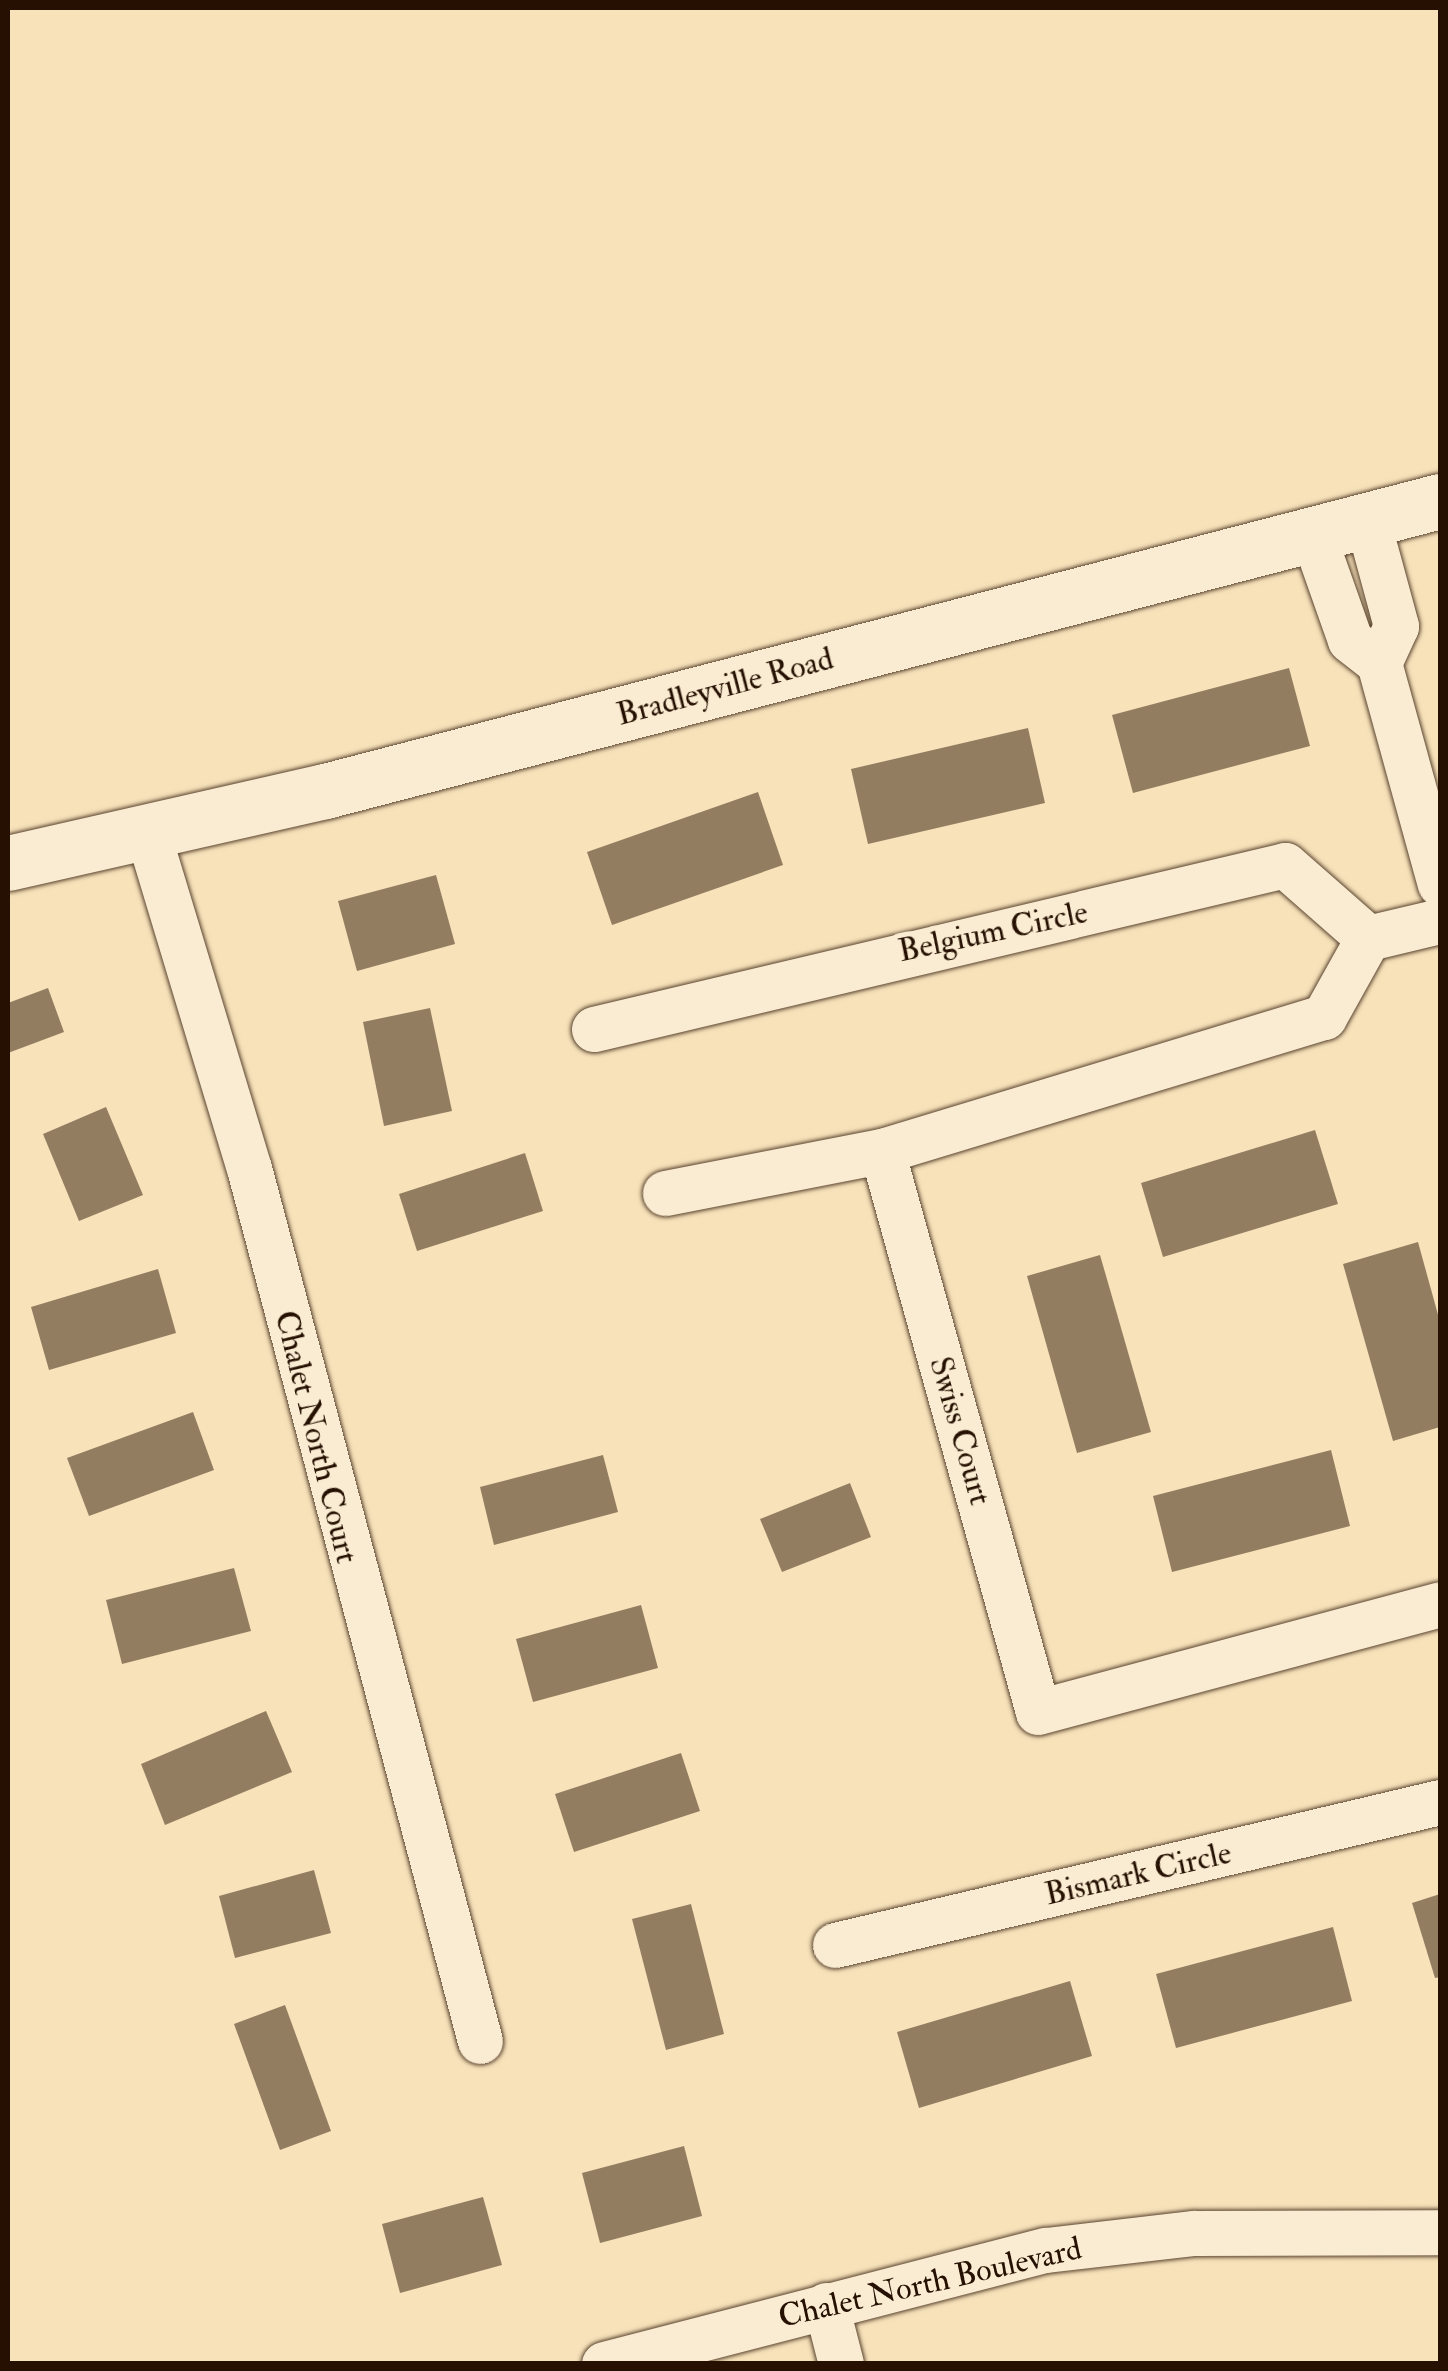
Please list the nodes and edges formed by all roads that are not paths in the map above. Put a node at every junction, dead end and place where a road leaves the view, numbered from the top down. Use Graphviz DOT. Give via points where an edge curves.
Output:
graph roads {
  1 [pos="1440,501"];
  2 [pos="1366,519"];
  3 [pos="1312,532"];
  4 [pos="1380,663"];
  5 [pos="148,834"];
  6 [pos="8,864"];
  7 [pos="1440,884"];
  8 [pos="1440,921"];
  9 [pos="1368,938"];
  10 [pos="594,1029"];
  11 [pos="882,1151"];
  12 [pos="665,1193"];
  13 [pos="1440,1604"];
  14 [pos="1440,1802"];
  15 [pos="834,1945"];
  16 [pos="480,2041"];
  17 [pos="1440,2232"];
  18 [pos="826,2305"];
  19 [pos="604,2364"];
  20 [pos="840,2364"];
  1 -- 2 [label="street, Bradleyville Road"];
  2 -- 3 [label="street, Bradleyville Road"];
  2 -- 4 [label="street" via="1396,626"];
  3 -- 4 [label="street" via="1350,640"];
  3 -- 5 [label="street, Bradleyville Road"];
  4 -- 7 [label="street"];
  5 -- 6 [label="street, Bradleyville Road"];
  5 -- 16 [label="street, Chalet North Court" via="249,1168"];
  8 -- 9 [label="street"];
  9 -- 10 [label="street, Belgium Circle" via="1284,865"];
  9 -- 11 [label="street" via="1324,1017"];
  11 -- 12 [label="street"];
  11 -- 13 [label="street, Swiss Court" via="1038,1712"];
  14 -- 15 [label="street, Bismark Circle"];
  17 -- 18 [label="street, Chalet North Boulevard" via="1194,2233 1083,2246"];
  18 -- 19 [label="street, Chalet North Boulevard"];
  18 -- 20 [label="street"];
}
